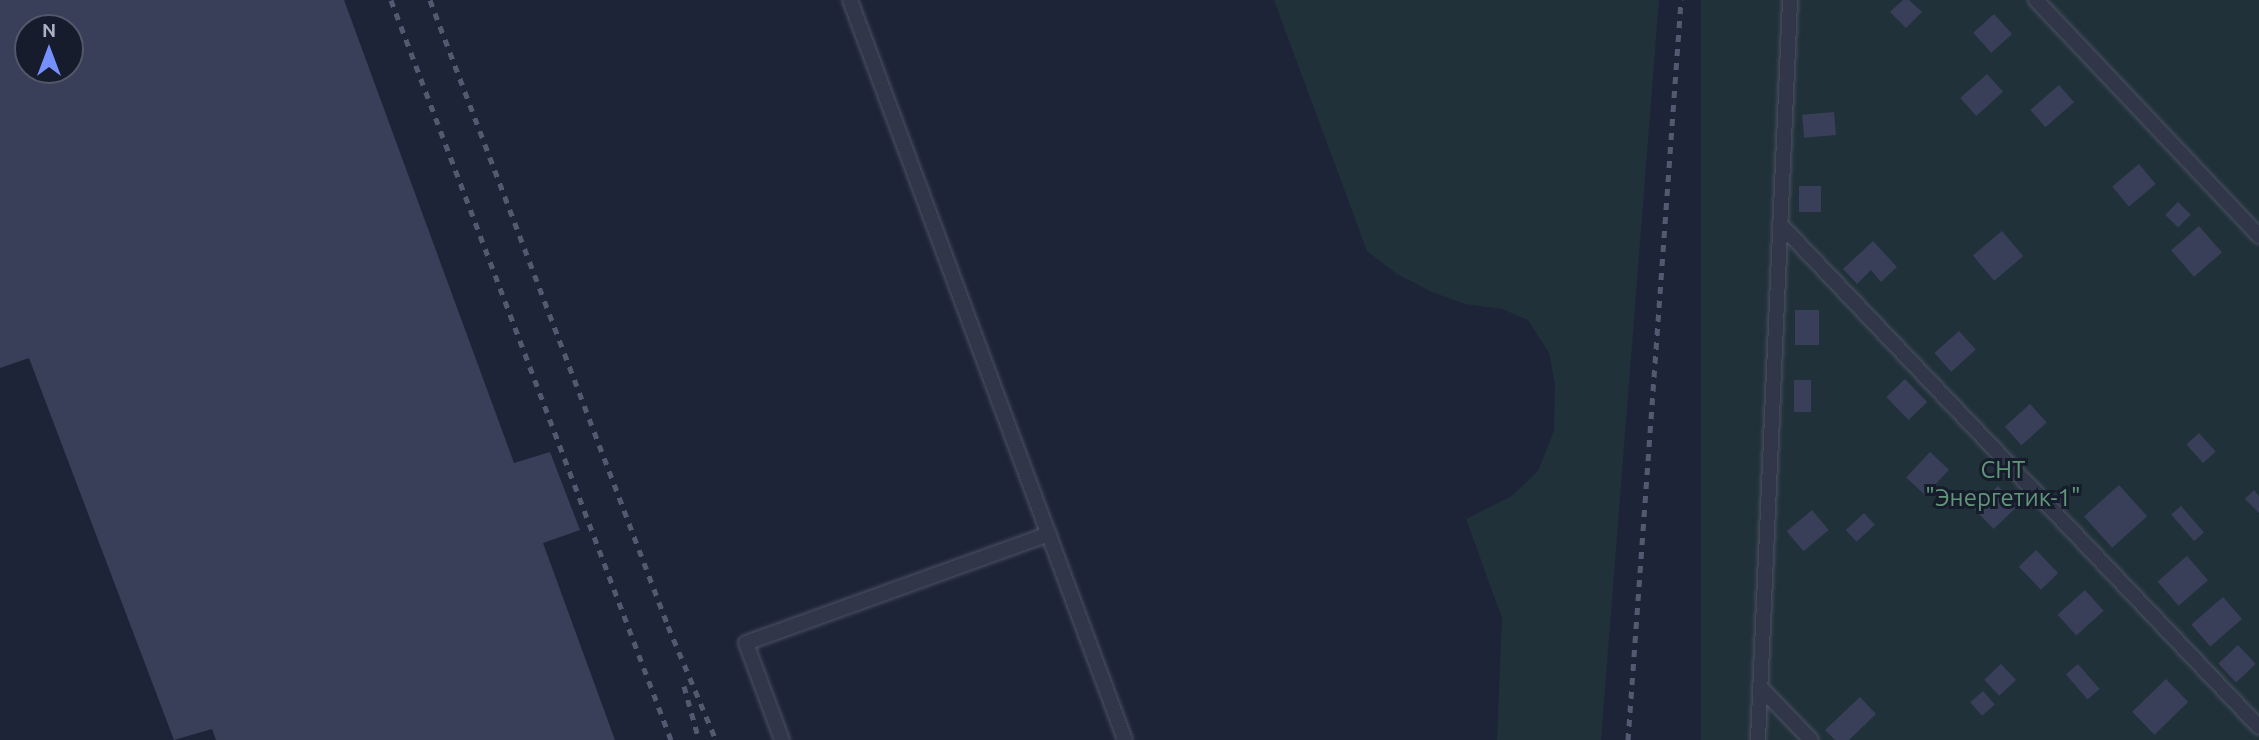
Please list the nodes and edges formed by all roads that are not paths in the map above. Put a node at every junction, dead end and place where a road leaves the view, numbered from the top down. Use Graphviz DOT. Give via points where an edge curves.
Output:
graph roads {
  1 [pos="850,0"];
  2 [pos="1790,0"];
  3 [pos="2036,0"];
  4 [pos="1781,225"];
  5 [pos="2259,236"];
  6 [pos="1049,534"];
  7 [pos="1761,688"];
  8 [pos="2259,727"];
  9 [pos="782,740"];
  10 [pos="1125,740"];
  11 [pos="1758,740"];
  12 [pos="1811,740"];
  1 -- 6 [label="lane"];
  2 -- 4 [label="lane"];
  3 -- 5 [label="lane"];
  4 -- 7 [label="lane"];
  4 -- 8 [label="lane"];
  6 -- 9 [label="lane" via="746,643"];
  6 -- 10 [label="lane"];
  7 -- 11 [label="lane"];
  7 -- 12 [label="lane"];
}
